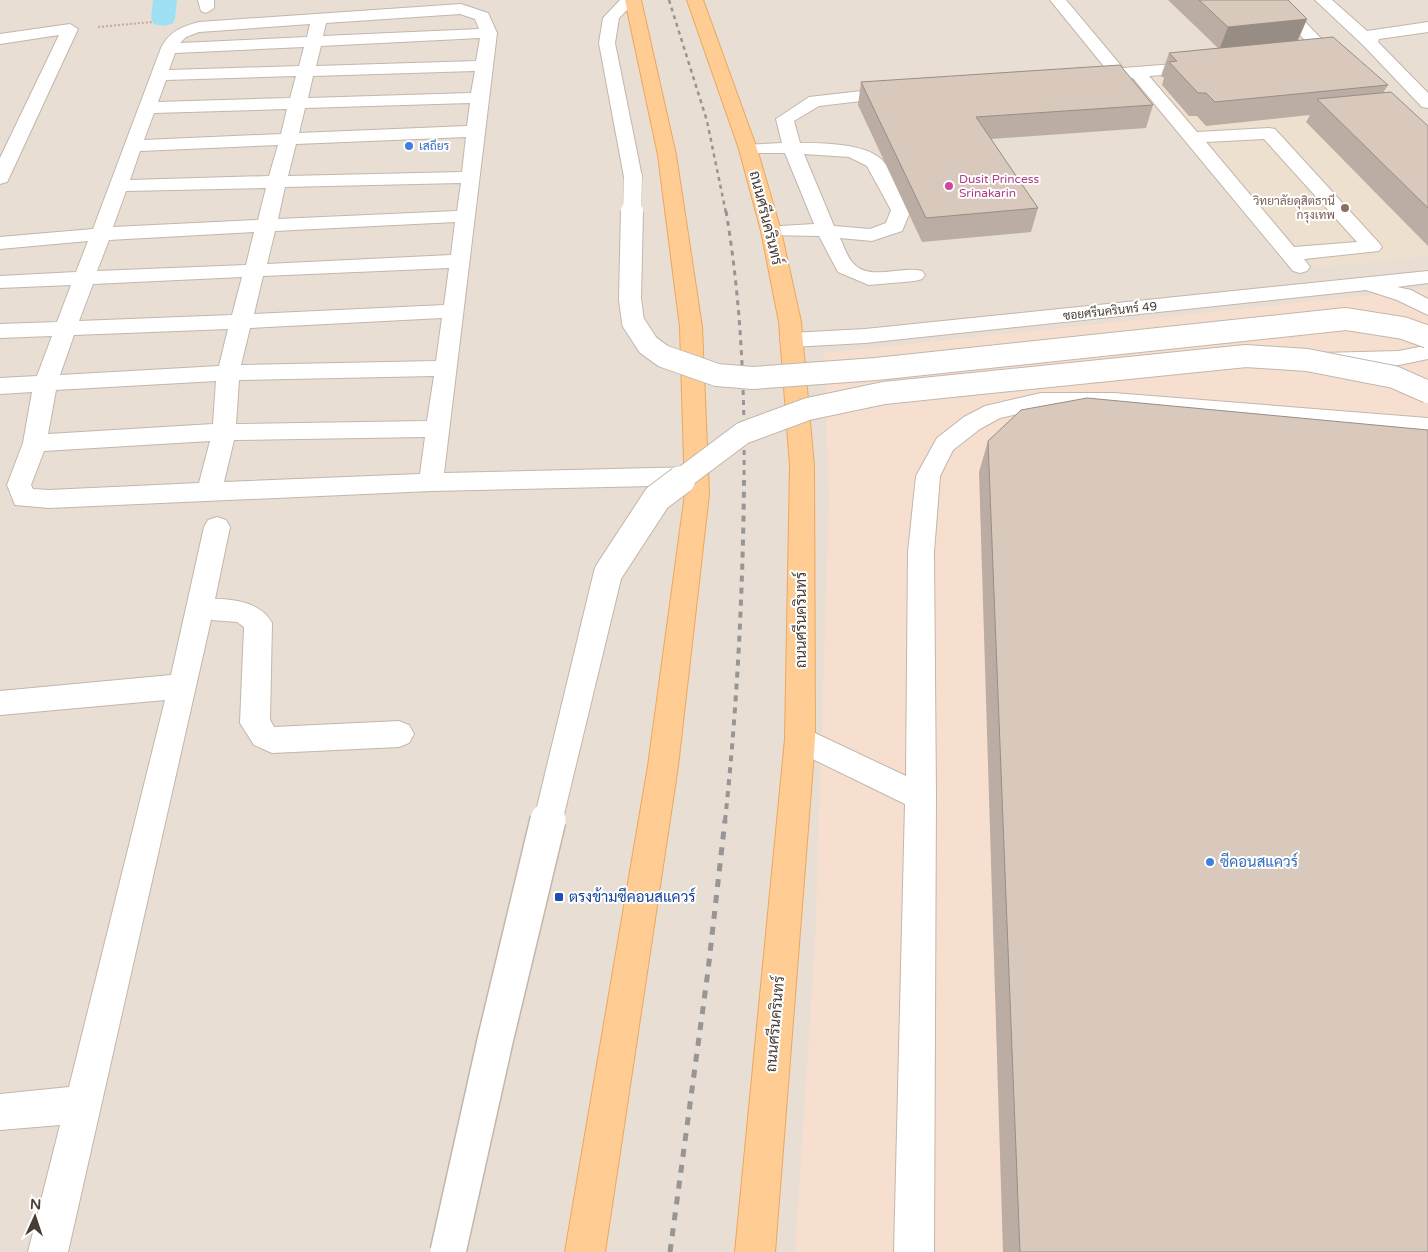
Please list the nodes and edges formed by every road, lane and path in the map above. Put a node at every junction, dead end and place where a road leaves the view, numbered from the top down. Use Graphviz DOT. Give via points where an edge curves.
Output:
graph roads {
  1 [pos="631,0"];
  2 [pos="696,0"];
  3 [pos="1058,0"];
  4 [pos="1275,0"];
  5 [pos="1324,0"];
  6 [pos="320,17"];
  7 [pos="1428,27"];
  8 [pos="489,33"];
  9 [pos="0,39"];
  10 [pos="313,41"];
  11 [pos="1370,43"];
  12 [pos="169,48"];
  13 [pos="1301,58"];
  14 [pos="485,66"];
  15 [pos="1214,66"];
  16 [pos="306,72"];
  17 [pos="1137,72"];
  18 [pos="1119,74"];
  19 [pos="159,75"];
  20 [pos="1075,77"];
  21 [pos="919,90"];
  22 [pos="479,98"];
  23 [pos="1426,98"];
  24 [pos="297,106"];
  25 [pos="147,108"];
  26 [pos="475,131"];
  27 [pos="289,137"];
  28 [pos="1191,138"];
  29 [pos="133,146"];
  30 [pos="792,148"];
  31 [pos="748,149"];
  32 [pos="471,177"];
  33 [pos="0,178"];
  34 [pos="277,183"];
  35 [pos="118,186"];
  36 [pos="466,216"];
  37 [pos="266,224"];
  38 [pos="771,231"];
  39 [pos="827,232"];
  40 [pos="100,234"];
  41 [pos="0,243"];
  42 [pos="1289,254"];
  43 [pos="459,261"];
  44 [pos="255,269"];
  45 [pos="915,275"];
  46 [pos="1428,277"];
  47 [pos="84,278"];
  48 [pos="0,282"];
  49 [pos="1364,284"];
  50 [pos="1319,289"];
  51 [pos="1428,308"];
  52 [pos="453,311"];
  53 [pos="241,322"];
  54 [pos="66,327"];
  55 [pos="0,330"];
  56 [pos="1428,337"];
  57 [pos="791,340"];
  58 [pos="1428,352"];
  59 [pos="1307,360"];
  60 [pos="445,368"];
  61 [pos="228,374"];
  62 [pos="45,385"];
  63 [pos="0,386"];
  64 [pos="1428,392"];
  65 [pos="1428,426"];
  66 [pos="438,429"];
  67 [pos="224,432"];
  68 [pos="35,443"];
  69 [pos="696,476"];
  70 [pos="431,482"];
  71 [pos="210,490"];
  72 [pos="217,527"];
  73 [pos="200,608"];
  74 [pos="183,686"];
  75 [pos="0,704"];
  76 [pos="400,734"];
  77 [pos="800,739"];
  78 [pos="921,795"];
  79 [pos="83,1104"];
  80 [pos="0,1112"];
  81 [pos="48,1252"];
  82 [pos="448,1252"];
  83 [pos="586,1252"];
  84 [pos="755,1252"];
  85 [pos="914,1252"];
  1 -- 56 [label="street, bridge" via="612,14 607,44 633,177 632,322 648,345 677,363 718,375 754,378 1099,347 1346,318 1403,328"];
  1 -- 69 [label="main road" via="667,155 691,327"];
  2 -- 31 [label="main road, ถนนศรีนครินทร์"];
  3 -- 18 [label="street"];
  4 -- 13 [label="street" via="1329,56"];
  5 -- 11 [label="street"];
  6 -- 8 [label="street" via="461,9 482,16"];
  6 -- 10 [label="street"];
  6 -- 12 [label="street" via="198,27 174,37"];
  7 -- 11 [label="street" via="1372,35"];
  8 -- 10 [label="street"];
  8 -- 14 [label="street"];
  9 -- 33 [label="street" via="70,29"];
  10 -- 12 [label="street"];
  10 -- 16 [label="street"];
  11 -- 23 [label="street"];
  12 -- 19 [label="street"];
  14 -- 16 [label="street"];
  14 -- 22 [label="street"];
  15 -- 17 [label="street"];
  16 -- 19 [label="street"];
  16 -- 24 [label="street"];
  17 -- 18 [label="street"];
  17 -- 28 [label="street"];
  18 -- 20 [label="street"];
  19 -- 25 [label="street"];
  21 -- 30 [label="street" via="815,101 785,119"];
  22 -- 24 [label="street"];
  22 -- 26 [label="street"];
  24 -- 25 [label="street"];
  24 -- 27 [label="street"];
  25 -- 29 [label="street"];
  26 -- 27 [label="street"];
  26 -- 32 [label="street"];
  27 -- 29 [label="street"];
  27 -- 34 [label="street"];
  28 -- 42 [label="street"];
  28 -- 42 [label="street" via="1270,133 1372,247"];
  29 -- 35 [label="street"];
  30 -- 31 [label="street"];
  30 -- 39 [label="street"];
  30 -- 39 [label="street" via="865,156 874,163 901,210 895,227 872,235"];
  31 -- 38 [label="main road, ถนนศรีนครินทร์"];
  32 -- 34 [label="street"];
  32 -- 36 [label="street"];
  34 -- 35 [label="street"];
  34 -- 37 [label="street"];
  35 -- 40 [label="street"];
  36 -- 37 [label="street"];
  36 -- 43 [label="street"];
  37 -- 40 [label="street"];
  37 -- 44 [label="street"];
  38 -- 39 [label="street"];
  38 -- 57 [label="main road, ถนนศรีนครินทร์"];
  39 -- 45 [label="street" via="844,268 869,279"];
  40 -- 41 [label="street"];
  40 -- 47 [label="street"];
  42 -- 50 [label="street"];
  43 -- 44 [label="street"];
  43 -- 52 [label="street"];
  44 -- 47 [label="street"];
  44 -- 53 [label="street"];
  46 -- 49 [label="street, ซอยศรีนครินทร์ 49"];
  47 -- 48 [label="street"];
  47 -- 54 [label="street"];
  49 -- 50 [label="street, ซอยศรีนครินทร์ 49"];
  49 -- 51 [label="street" via="1404,295"];
  50 -- 57 [label="street, ซอยศรีนครินทร์ 49" via="865,336"];
  52 -- 53 [label="street"];
  52 -- 60 [label="street"];
  53 -- 54 [label="street"];
  53 -- 61 [label="street"];
  54 -- 55 [label="street"];
  54 -- 62 [label="street"];
  57 -- 77 [label="main road, ถนนศรีนครินทร์" via="802,466"];
  58 -- 59 [label="street, bridge" via="1399,358"];
  59 -- 64 [label="street, bridge" via="1394,377"];
  59 -- 82 [label="street, bridge" via="1246,356 884,393 808,409 743,434 657,498 608,572 495,1041"];
  60 -- 61 [label="street"];
  60 -- 66 [label="street"];
  61 -- 62 [label="street"];
  61 -- 67 [label="street"];
  62 -- 63 [label="street"];
  62 -- 68 [label="street"];
  65 -- 78 [label="street" via="1077,400 1016,405 972,423 945,444 928,476 921,552"];
  66 -- 67 [label="street"];
  66 -- 70 [label="street"];
  67 -- 68 [label="street"];
  67 -- 71 [label="street"];
  68 -- 71 [label="street" via="19,485 24,498"];
  69 -- 70 [label="street"];
  69 -- 83 [label="main road" via="697,494 663,766"];
  70 -- 71 [label="street"];
  72 -- 73 [label="street"];
  73 -- 74 [label="street"];
  73 -- 76 [label="street" via="250,614 258,623 255,723 264,736 272,740"];
  74 -- 75 [label="street"];
  74 -- 79 [label="street"];
  77 -- 78 [label="street"];
  77 -- 84 [label="main road, ถนนศรีนครินทร์"];
  78 -- 85 [label="street"];
  79 -- 80 [label="street"];
  79 -- 81 [label="street"];
}
